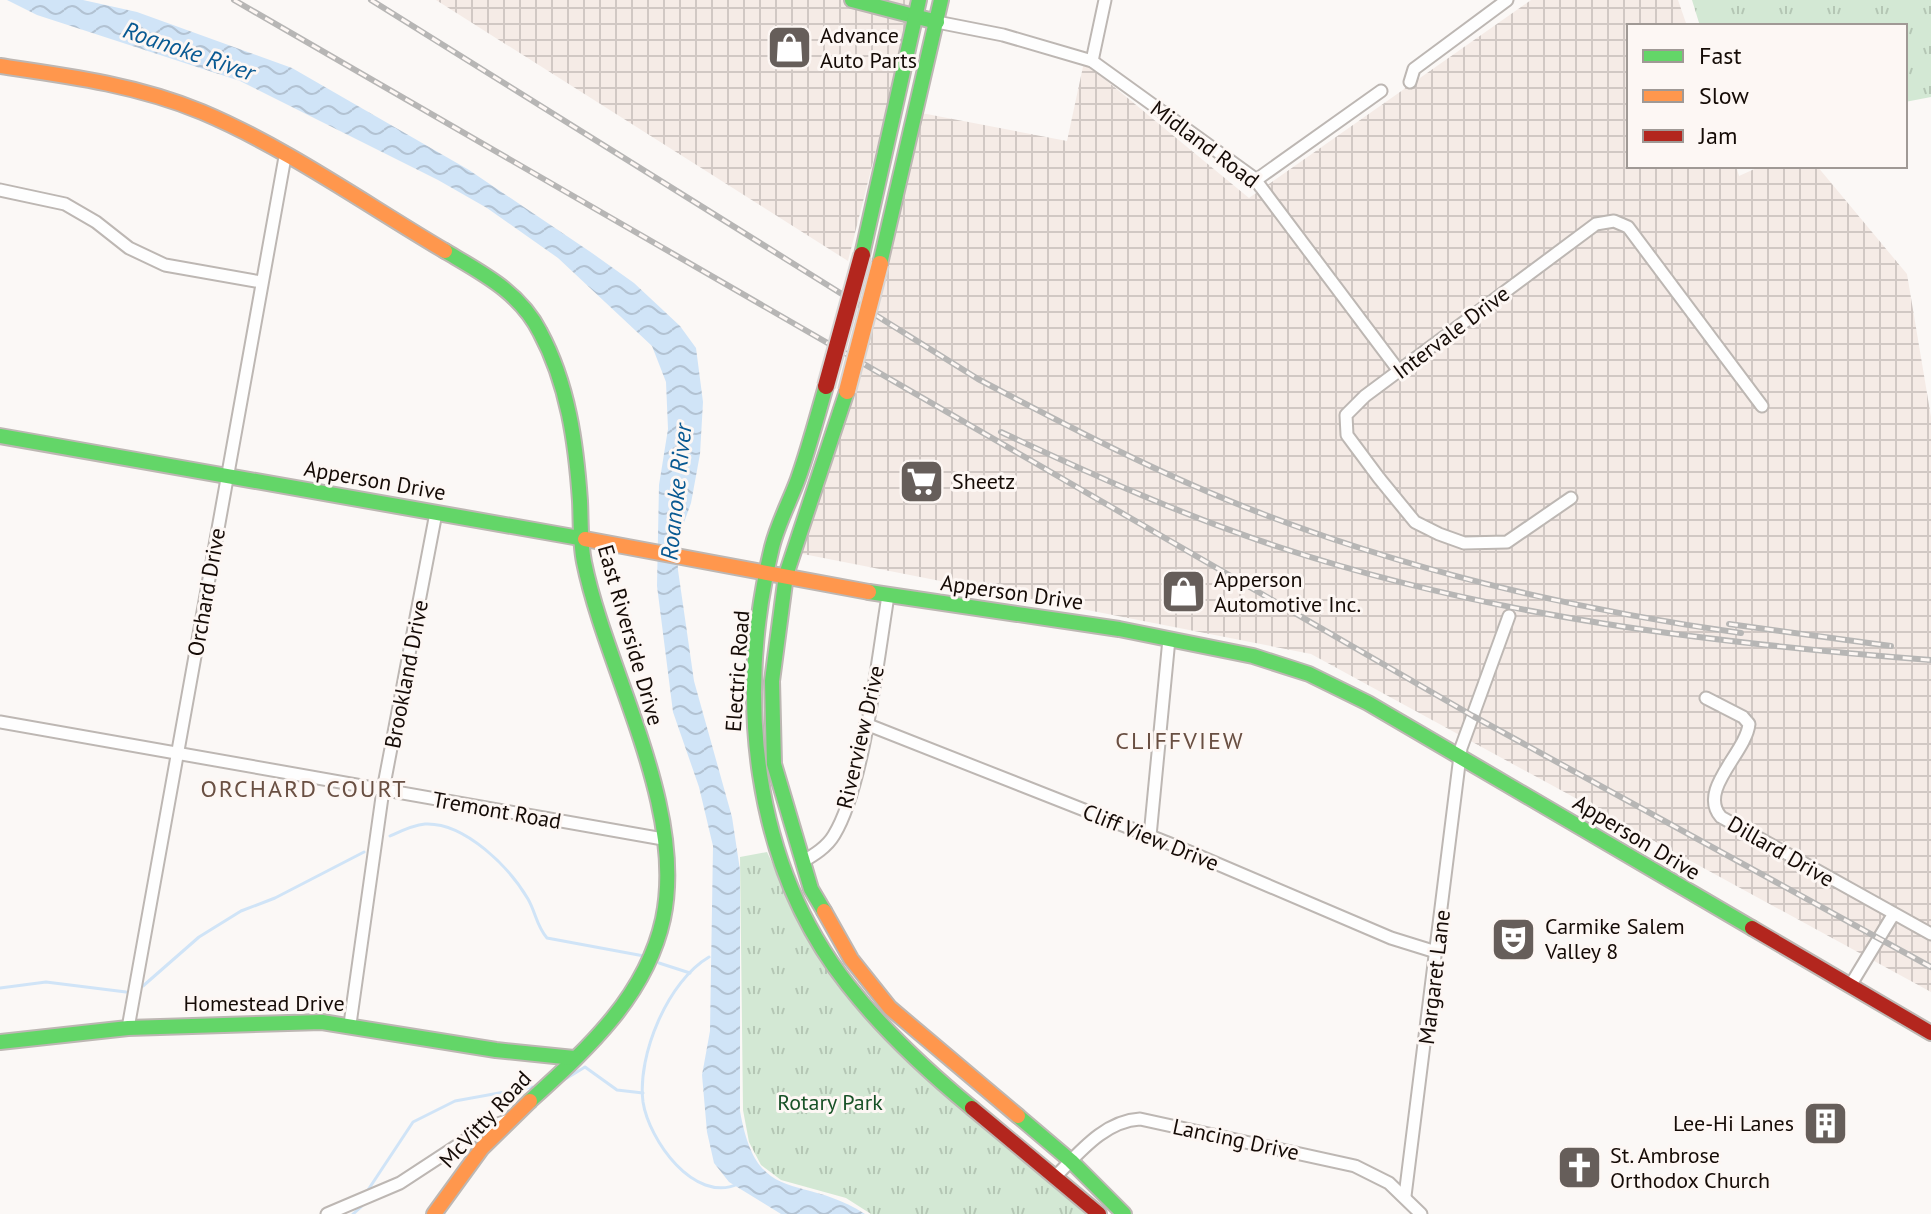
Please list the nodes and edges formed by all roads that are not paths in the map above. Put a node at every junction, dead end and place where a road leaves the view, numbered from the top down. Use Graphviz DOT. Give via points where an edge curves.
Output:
graph roads {
  1 [pos="852,0"];
  2 [pos="941,0"];
  3 [pos="1105,0"];
  4 [pos="1507,0"];
  5 [pos="917,8"];
  6 [pos="937,22"];
  7 [pos="1092,61"];
  8 [pos="0,66"];
  9 [pos="1410,82"];
  10 [pos="1381,91"];
  11 [pos="285,157"];
  12 [pos="1256,180"];
  13 [pos="0,190"];
  14 [pos="261,282"];
  15 [pos="1399,371"];
  16 [pos="1762,406"];
  17 [pos="0,436"];
  18 [pos="226,476"];
  19 [pos="1571,498"];
  20 [pos="436,513"];
  21 [pos="582,539"];
  22 [pos="768,572"];
  23 [pos="786,575"];
  24 [pos="888,596"];
  25 [pos="1509,616"];
  26 [pos="1169,639"];
  27 [pos="1706,698"];
  28 [pos="0,722"];
  29 [pos="866,724"];
  30 [pos="177,756"];
  31 [pos="1461,758"];
  32 [pos="383,790"];
  33 [pos="1150,836"];
  34 [pos="663,839"];
  35 [pos="802,862"];
  36 [pos="1893,915"];
  37 [pos="1931,934"];
  38 [pos="1436,952"];
  39 [pos="1850,986"];
  40 [pos="350,1024"];
  41 [pos="128,1028"];
  42 [pos="1931,1033"];
  43 [pos="0,1042"];
  44 [pos="574,1058"];
  45 [pos="516,1118"];
  46 [pos="1071,1161"];
  47 [pos="1055,1177"];
  48 [pos="1405,1196"];
  49 [pos="1101,1208"];
  50 [pos="327,1214"];
  51 [pos="434,1214"];
  52 [pos="1124,1214"];
  53 [pos="1421,1214"];
  1 -- 5 [label="main road"];
  2 -- 6 [label="main road, Electric Road"];
  3 -- 7 [label="street"];
  4 -- 9 [label="street" via="1414,69"];
  5 -- 6 [label="main road"];
  5 -- 22 [label="main road, Electric Road, bridge" via="862,255"];
  6 -- 7 [label="street, Midland Road"];
  6 -- 23 [label="main road, Electric Road, bridge" via="847,391"];
  7 -- 12 [label="street, Midland Road"];
  8 -- 11 [label="main road, East Riverside Drive" via="145,91 200,111"];
  10 -- 12 [label="street"];
  11 -- 14 [label="street, Orchard Drive"];
  11 -- 21 [label="main road, East Riverside Drive" via="499,283 523,304 543,334 565,398"];
  12 -- 15 [label="street, Midland Road"];
  13 -- 14 [label="street" via="65,204 129,248 165,265"];
  14 -- 18 [label="street, Orchard Drive"];
  15 -- 16 [label="street, Intervale Drive" via="1596,224 1614,221 1628,227"];
  15 -- 19 [label="street, Intervale Drive" via="1350,409 1345,428 1415,522 1464,543 1491,545 1507,542"];
  17 -- 18 [label="main road, Apperson Drive"];
  18 -- 20 [label="main road, Apperson Drive"];
  18 -- 30 [label="street, Orchard Drive"];
  20 -- 21 [label="main road, Apperson Drive"];
  20 -- 32 [label="street, Brookland Drive"];
  21 -- 22 [label="main road, Apperson Drive"];
  21 -- 34 [label="main road, East Riverside Drive" via="592,592 642,751"];
  22 -- 23 [label="main road, Apperson Drive"];
  22 -- 47 [label="main road, Electric Road" via="757,643 754,743 769,835 795,900 833,967 884,1027"];
  23 -- 24 [label="main road, Apperson Drive"];
  23 -- 35 [label="main road, Electric Road" via="772,681 773,743 781,794"];
  24 -- 26 [label="main road, Apperson Drive"];
  24 -- 29 [label="street, Riverview Drive"];
  25 -- 31 [label="street, Margaret Lane"];
  26 -- 31 [label="main road, Apperson Drive" via="1309,674"];
  26 -- 33 [label="street"];
  27 -- 36 [label="street, Dillard Drive" via="1749,724 1715,791 1716,812"];
  28 -- 30 [label="street, Tremont Road"];
  29 -- 33 [label="street, Cliff View Drive"];
  29 -- 35 [label="street, Riverview Drive" via="836,832"];
  30 -- 32 [label="street, Tremont Road"];
  30 -- 41 [label="street, Orchard Drive"];
  31 -- 38 [label="street, Margaret Lane"];
  31 -- 39 [label="main road, Apperson Drive"];
  32 -- 34 [label="street, Tremont Road"];
  32 -- 40 [label="street, Brookland Drive"];
  33 -- 38 [label="street, Cliff View Drive"];
  34 -- 44 [label="main road, East Riverside Drive" via="666,905 650,964 623,1006"];
  35 -- 46 [label="main road, Electric Road" via="825,916 890,1008"];
  36 -- 37 [label="street, Dillard Drive"];
  36 -- 39 [label="street"];
  38 -- 48 [label="street, Margaret Lane"];
  39 -- 42 [label="main road, Apperson Drive"];
  40 -- 41 [label="main road, Homestead Drive"];
  40 -- 44 [label="main road, Homestead Drive"];
  41 -- 43 [label="main road, Homestead Drive"];
  44 -- 45 [label="main road, McVitty Road"];
  45 -- 50 [label="street" via="481,1130 400,1183"];
  45 -- 51 [label="main road, McVitty Road" via="470,1165"];
  46 -- 47 [label="street, Lancing Drive"];
  46 -- 48 [label="street, Lancing Drive" via="1104,1131 1140,1119 1355,1166"];
  46 -- 49 [label="main road, Electric Road"];
  47 -- 49 [label="main road, Electric Road"];
  48 -- 53 [label="street, Lancing Drive"];
  49 -- 52 [label="main road, Electric Road"];
}
